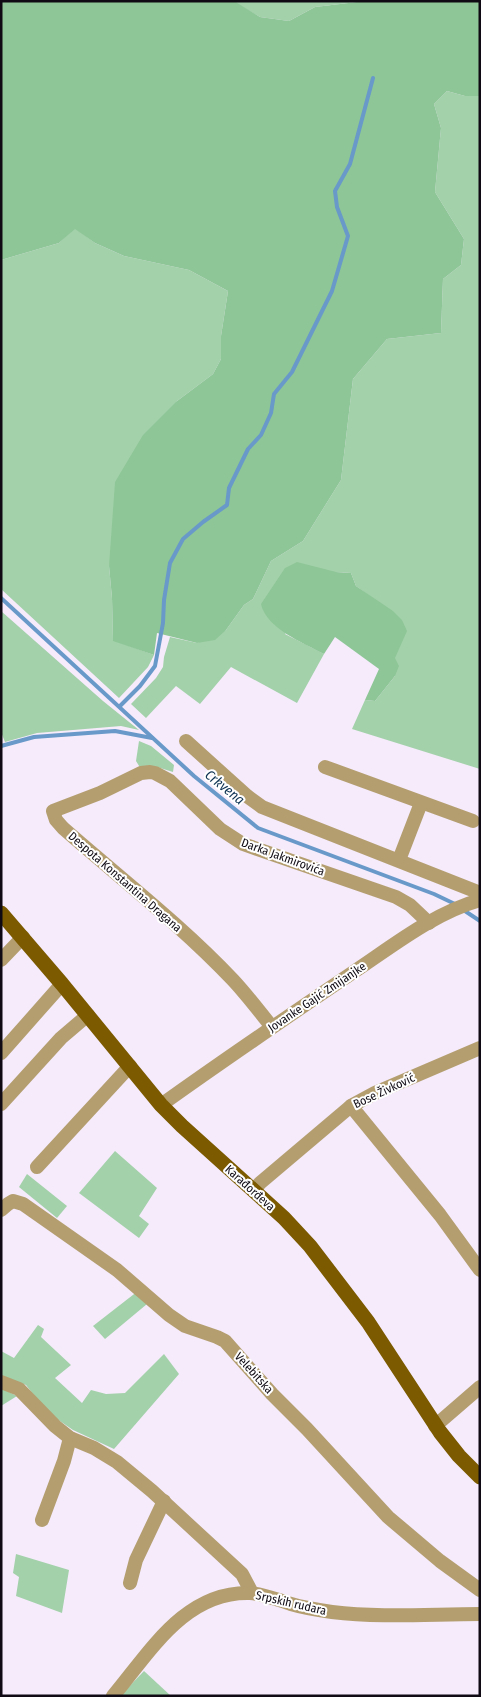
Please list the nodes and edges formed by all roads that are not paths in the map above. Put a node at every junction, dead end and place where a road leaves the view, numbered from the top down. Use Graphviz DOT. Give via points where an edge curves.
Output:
graph roads {
  1 [pos="186,741"];
  2 [pos="325,767"];
  3 [pos="150,772"];
  4 [pos="421,803"];
  5 [pos="473,821"];
  6 [pos="399,860"];
  7 [pos="480,893"];
  8 [pos="474,902"];
  9 [pos="1,913"];
  10 [pos="429,923"];
  11 [pos="23,938"];
  12 [pos="1,960"];
  13 [pos="62,984"];
  14 [pos="88,1015"];
  15 [pos="272,1027"];
  16 [pos="480,1048"];
  17 [pos="1,1053"];
  18 [pos="130,1066"];
  19 [pos="1,1104"];
  20 [pos="161,1105"];
  21 [pos="351,1106"];
  22 [pos="37,1167"];
  23 [pos="254,1190"];
  24 [pos="1,1210"];
  25 [pos="480,1270"];
  26 [pos="1,1382"];
  27 [pos="480,1387"];
  28 [pos="435,1426"];
  29 [pos="70,1438"];
  30 [pos="480,1478"];
  31 [pos="164,1501"];
  32 [pos="42,1520"];
  33 [pos="130,1583"];
  34 [pos="480,1590"];
  35 [pos="252,1593"];
  36 [pos="480,1614"];
  37 [pos="113,1696"];
  1 -- 6 [label="street" via="254,802"];
  2 -- 4 [label="street"];
  3 -- 10 [label="street, Darka Jakmirovića" via="170,781 237,841 396,897"];
  3 -- 15 [label="street, Despota Konstantina Dragana" via="53,811 56,820 191,939 233,980"];
  4 -- 5 [label="street"];
  4 -- 6 [label="street"];
  6 -- 7 [label="street"];
  8 -- 10 [label="street, Jovanke Gajić Zmijanjke"];
  9 -- 11 [label="main road, Karađorđeva"];
  10 -- 15 [label="street, Jovanke Gajić Zmijanjke"];
  11 -- 12 [label="street"];
  11 -- 13 [label="main road, Karađorđeva"];
  13 -- 14 [label="main road, Karađorđeva"];
  13 -- 17 [label="street"];
  14 -- 18 [label="main road, Karađorđeva"];
  14 -- 19 [label="street" via="61,1038"];
  15 -- 20 [label="street, Jovanke Gajić Zmijanjke"];
  16 -- 21 [label="street, Bose Živković"];
  18 -- 20 [label="main road, Karađorđeva"];
  18 -- 22 [label="street"];
  20 -- 23 [label="main road, Karađorđeva"];
  21 -- 23 [label="street, Bose Živković"];
  21 -- 25 [label="street" via="440,1215"];
  23 -- 28 [label="main road, Karađorđeva" via="284,1218 334,1275"];
  24 -- 34 [label="street, Velebitska" via="13,1201 23,1204 117,1270 185,1326 225,1342 388,1517"];
  26 -- 29 [label="street" via="24,1392"];
  27 -- 28 [label="street"];
  28 -- 30 [label="main road, Karađorđeva"];
  29 -- 31 [label="street" via="117,1462"];
  29 -- 32 [label="street"];
  31 -- 33 [label="street" via="136,1560"];
  31 -- 35 [label="street" via="242,1574"];
  35 -- 36 [label="street, Srpskih rudara" via="302,1607 355,1615"];
  35 -- 37 [label="street, Srpskih rudara" via="225,1596 180,1618"];
}
